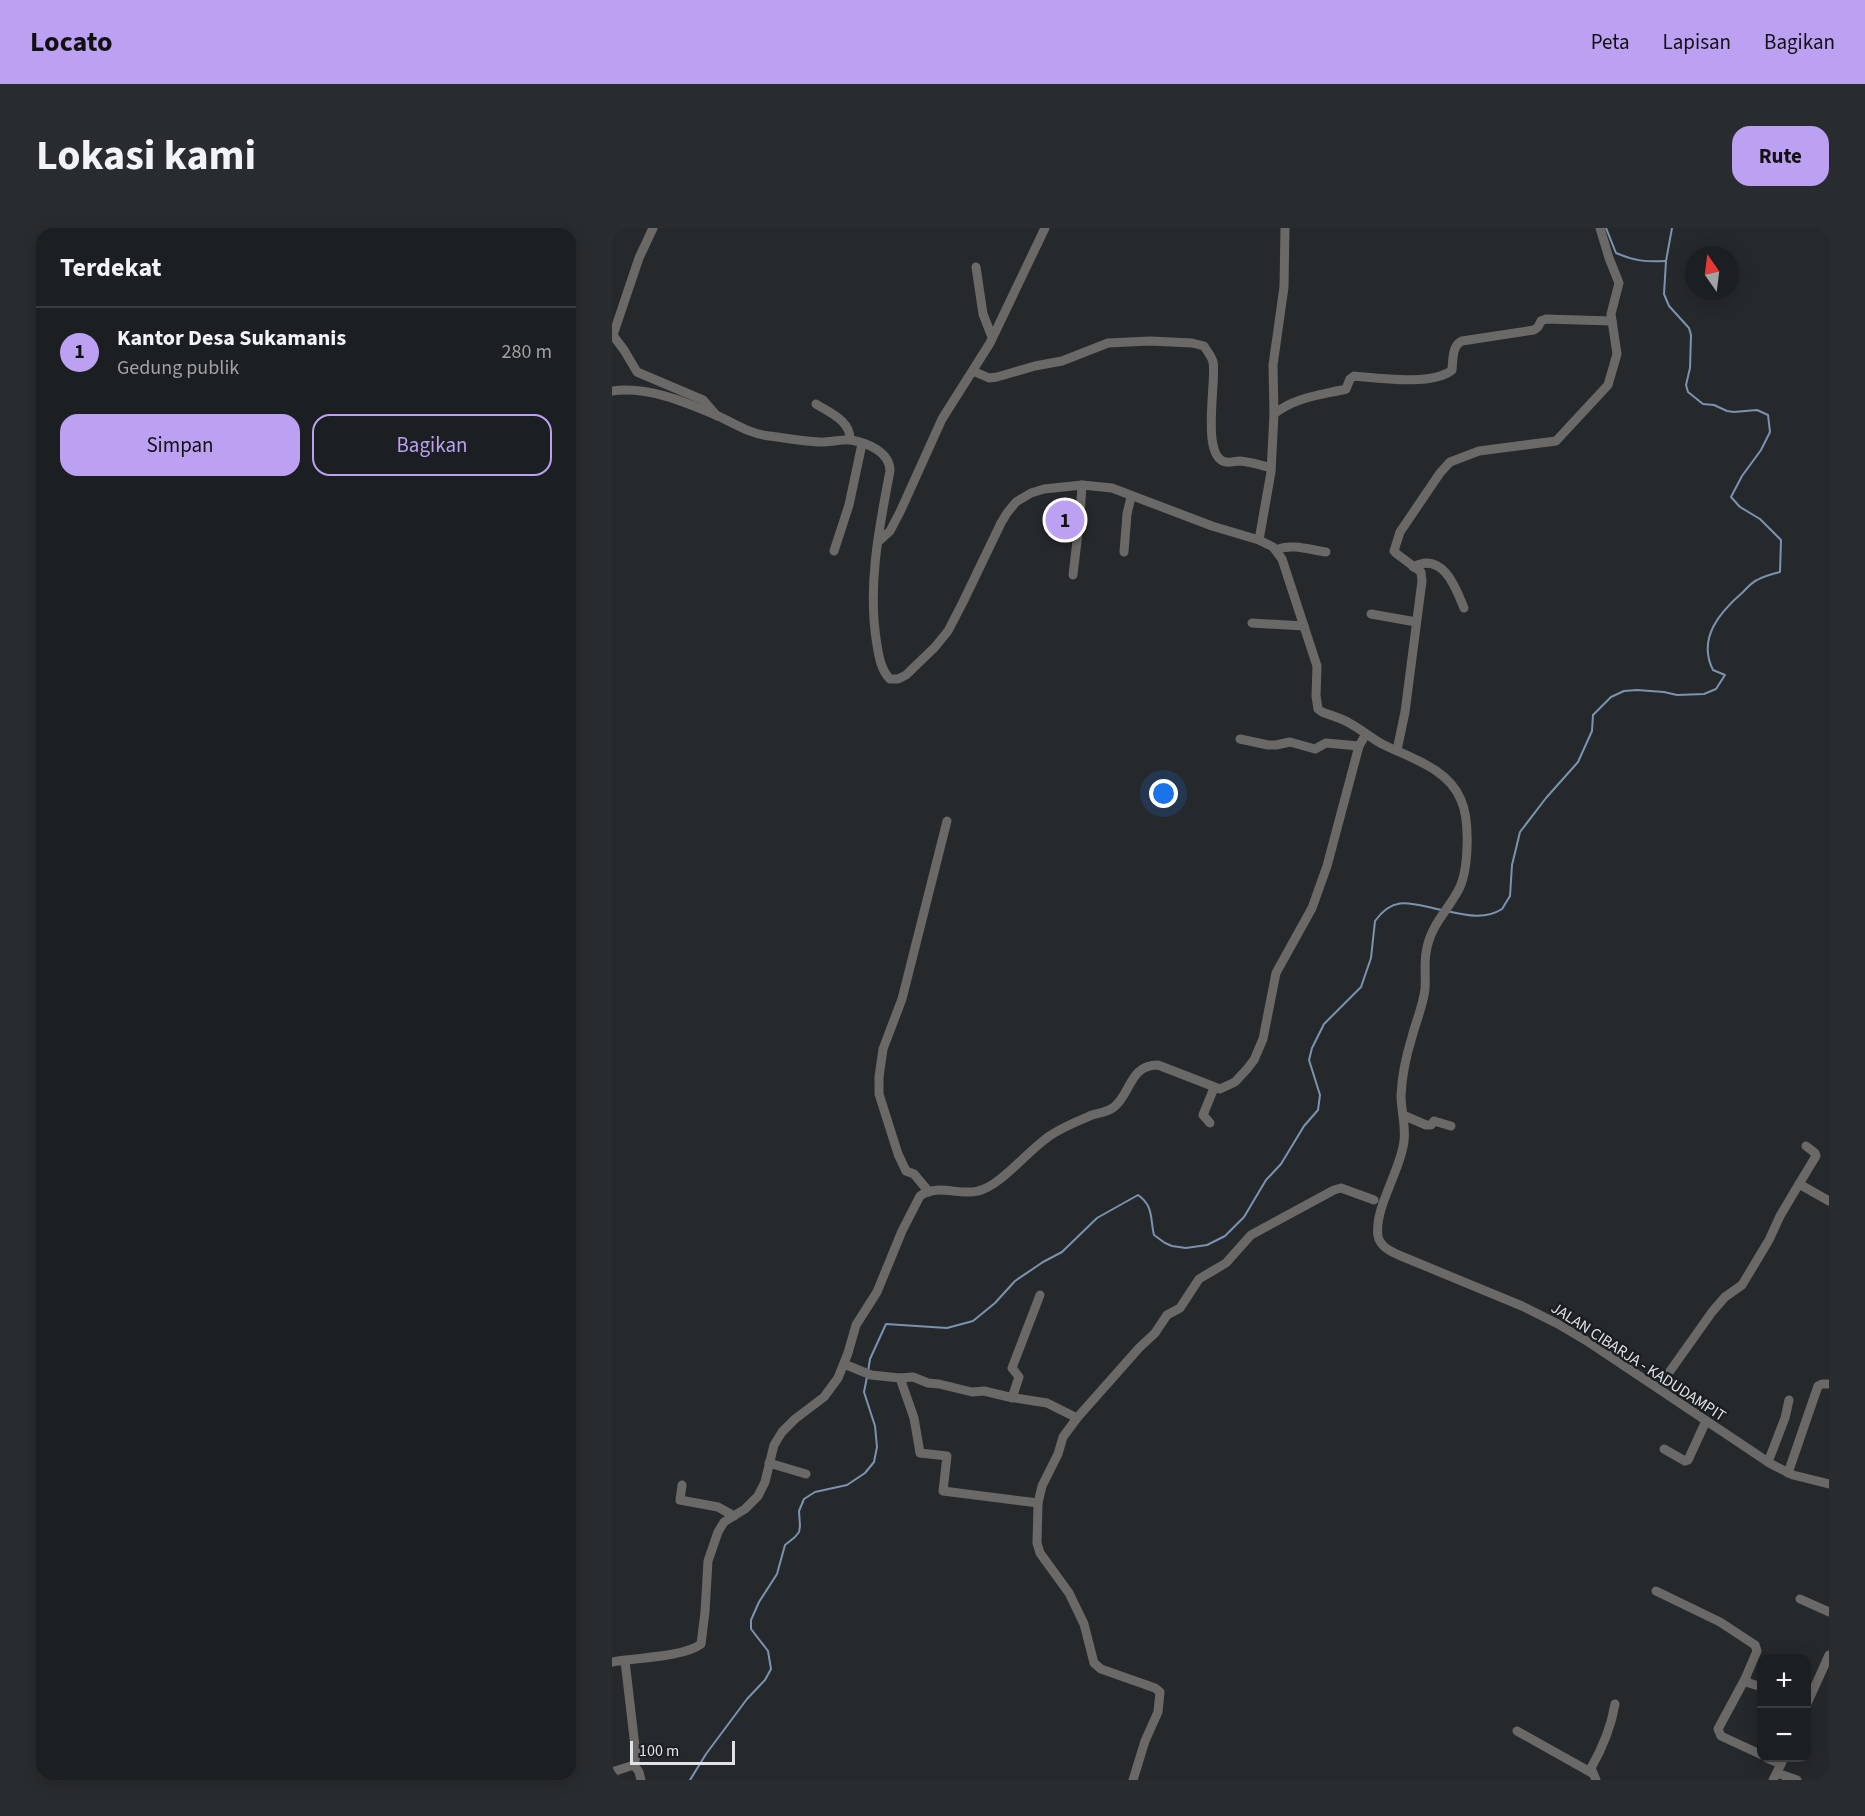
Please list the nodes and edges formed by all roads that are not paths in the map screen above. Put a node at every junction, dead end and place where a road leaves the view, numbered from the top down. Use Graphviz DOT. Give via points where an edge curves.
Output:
graph roads {
  1 [pos="652,228"];
  2 [pos="1046,228"];
  3 [pos="1285,228"];
  4 [pos="1600,228"];
  5 [pos="976,267"];
  6 [pos="1612,321"];
  7 [pos="612,334"];
  8 [pos="993,337"];
  9 [pos="973,371"];
  10 [pos="612,391"];
  11 [pos="816,404"];
  12 [pos="1274,414"];
  13 [pos="717,416"];
  14 [pos="850,440"];
  15 [pos="862,444"];
  16 [pos="1271,468"];
  17 [pos="1082,485"];
  18 [pos="1131,497"];
  19 [pos="1258,540"];
  20 [pos="878,542"];
  21 [pos="1276,550"];
  22 [pos="834,551"];
  23 [pos="1124,552"];
  24 [pos="1326,552"];
  25 [pos="1413,567"];
  26 [pos="1073,575"];
  27 [pos="1464,608"];
  28 [pos="1371,614"];
  29 [pos="1416,622"];
  30 [pos="1252,623"];
  31 [pos="1304,626"];
  32 [pos="1366,734"];
  33 [pos="1240,739"];
  34 [pos="1359,747"];
  35 [pos="1397,750"];
  36 [pos="947,821"];
  37 [pos="1214,1088"];
  38 [pos="1403,1115"];
  39 [pos="1210,1123"];
  40 [pos="1450,1126"];
  41 [pos="1806,1146"];
  42 [pos="1799,1185"];
  43 [pos="929,1192"];
  44 [pos="1374,1200"];
  45 [pos="1829,1201"];
  46 [pos="1040,1295"];
  47 [pos="844,1364"];
  48 [pos="900,1378"];
  49 [pos="1829,1384"];
  50 [pos="1658,1388"];
  51 [pos="1012,1398"];
  52 [pos="1789,1400"];
  53 [pos="1077,1418"];
  54 [pos="1706,1421"];
  55 [pos="1664,1449"];
  56 [pos="1768,1462"];
  57 [pos="769,1463"];
  58 [pos="1788,1473"];
  59 [pos="806,1474"];
  60 [pos="1829,1484"];
  61 [pos="682,1485"];
  62 [pos="1038,1503"];
  63 [pos="734,1516"];
  64 [pos="1656,1591"];
  65 [pos="1800,1599"];
  66 [pos="1829,1612"];
  67 [pos="1829,1654"];
  68 [pos="625,1661"];
  69 [pos="612,1662"];
  70 [pos="1745,1679"];
  71 [pos="1757,1686"];
  72 [pos="1811,1694"];
  73 [pos="1614,1704"];
  74 [pos="1517,1731"];
  75 [pos="1757,1753"];
  76 [pos="634,1765"];
  77 [pos="1779,1769"];
  78 [pos="1594,1777"];
  79 [pos="613,1778"];
  80 [pos="641,1780"];
  81 [pos="1133,1780"];
  82 [pos="1797,1780"];
  1 -- 7 [label="street"];
  2 -- 8 [label="street"];
  3 -- 12 [label="street" via="1284,287 1273,365"];
  4 -- 6 [label="street" via="1619,283"];
  5 -- 8 [label="street" via="983,314"];
  6 -- 12 [label="street" via="1546,319 1534,330 1462,340 1455,346 1452,370 1445,374 1401,380 1354,376 1346,389 1317,394"];
  6 -- 25 [label="street" via="1617,354 1608,385 1556,441 1479,452 1450,462 1440,473 1394,547 1396,554"];
  7 -- 13 [label="street" via="637,372 703,400"];
  8 -- 9 [label="street"];
  9 -- 16 [label="street" via="997,377 1062,361 1108,343 1150,341 1204,346 1213,360 1212,444 1219,459"];
  9 -- 20 [label="street" via="942,419 890,531"];
  10 -- 13 [label="street" via="651,392"];
  11 -- 14 [label="street" via="848,427"];
  12 -- 16 [label="street"];
  13 -- 14 [label="street" via="764,435 821,442"];
  14 -- 15 [label="street"];
  15 -- 20 [label="street" via="878,450 890,463"];
  15 -- 22 [label="street"];
  16 -- 19 [label="street"];
  17 -- 18 [label="street" via="1112,488"];
  17 -- 20 [label="street" via="1044,489 1016,502 1001,523 948,631 919,663 898,679 890,679 882,667 874,628"];
  17 -- 26 [label="street"];
  18 -- 19 [label="street"];
  18 -- 23 [label="street"];
  19 -- 21 [label="street"];
  21 -- 24 [label="street" via="1285,547"];
  21 -- 31 [label="street, JALAN CIBARJA - KADUDAMPIT"];
  25 -- 27 [label="street" via="1428,563 1441,569 1451,578"];
  25 -- 29 [label="street" via="1421,572 1422,581"];
  28 -- 29 [label="street"];
  29 -- 35 [label="street"];
  30 -- 31 [label="street"];
  31 -- 32 [label="street, JALAN CIBARJA - KADUDAMPIT" via="1317,666 1318,709"];
  32 -- 34 [label="street"];
  32 -- 35 [label="street, JALAN CIBARJA - KADUDAMPIT"];
  33 -- 34 [label="street" via="1276,745 1290,742 1315,749 1326,743"];
  34 -- 37 [label="street" via="1312,908 1276,973 1263,1039 1254,1060 1235,1082 1224,1089"];
  35 -- 38 [label="street, JALAN CIBARJA - KADUDAMPIT" via="1448,780 1461,800 1467,832 1463,880 1440,916 1426,953 1425,989 1401,1097"];
  36 -- 43 [label="street" via="902,999 883,1049 879,1077 879,1094 898,1154 906,1171 914,1174"];
  37 -- 39 [label="street" via="1203,1115"];
  37 -- 43 [label="street" via="1158,1065 1149,1065 1136,1075 1114,1107 1053,1134 985,1188"];
  38 -- 40 [label="street" via="1426,1125 1434,1121"];
  38 -- 50 [label="street, JALAN CIBARJA - KADUDAMPIT" via="1405,1139 1380,1212 1380,1243 1401,1256 1549,1320"];
  41 -- 42 [label="street" via="1816,1156"];
  42 -- 45 [label="street"];
  42 -- 50 [label="street" via="1742,1285 1719,1303"];
  43 -- 47 [label="street" via="920,1196 877,1292 855,1325"];
  44 -- 53 [label="street" via="1341,1188 1251,1235 1226,1263 1199,1278 1180,1308 1167,1315"];
  46 -- 51 [label="street" via="1012,1368 1019,1377"];
  47 -- 48 [label="street" via="871,1375"];
  47 -- 57 [label="street" via="829,1391 777,1438"];
  48 -- 51 [label="street" via="913,1377"];
  48 -- 62 [label="street" via="914,1418 920,1453 947,1456 943,1491"];
  49 -- 58 [label="street" via="1818,1386"];
  50 -- 54 [label="street, JALAN CIBARJA - KADUDAMPIT"];
  51 -- 53 [label="street" via="1047,1403"];
  52 -- 56 [label="street"];
  53 -- 62 [label="street" via="1063,1437"];
  54 -- 55 [label="street" via="1688,1460"];
  54 -- 56 [label="street, JALAN CIBARJA - KADUDAMPIT"];
  56 -- 58 [label="street, JALAN CIBARJA - KADUDAMPIT"];
  57 -- 59 [label="street"];
  57 -- 63 [label="street" via="758,1496"];
  58 -- 60 [label="street, JALAN CIBARJA - KADUDAMPIT"];
  61 -- 63 [label="street" via="680,1500 718,1507"];
  62 -- 81 [label="street" via="1040,1553 1069,1593 1084,1624 1094,1663 1160,1690 1158,1712"];
  63 -- 68 [label="street" via="724,1522 709,1555 701,1644 690,1650"];
  64 -- 70 [label="street" via="1720,1622 1755,1645 1757,1651"];
  65 -- 66 [label="street"];
  67 -- 72 [label="street"];
  68 -- 69 [label="street"];
  68 -- 76 [label="street"];
  70 -- 71 [label="street"];
  70 -- 75 [label="street" via="1718,1729 1722,1736"];
  73 -- 78 [label="street" via="1606,1741 1591,1768"];
  74 -- 78 [label="street"];
  76 -- 79 [label="street" via="615,1771"];
  76 -- 80 [label="street"];
  77 -- 82 [label="street"];
}
